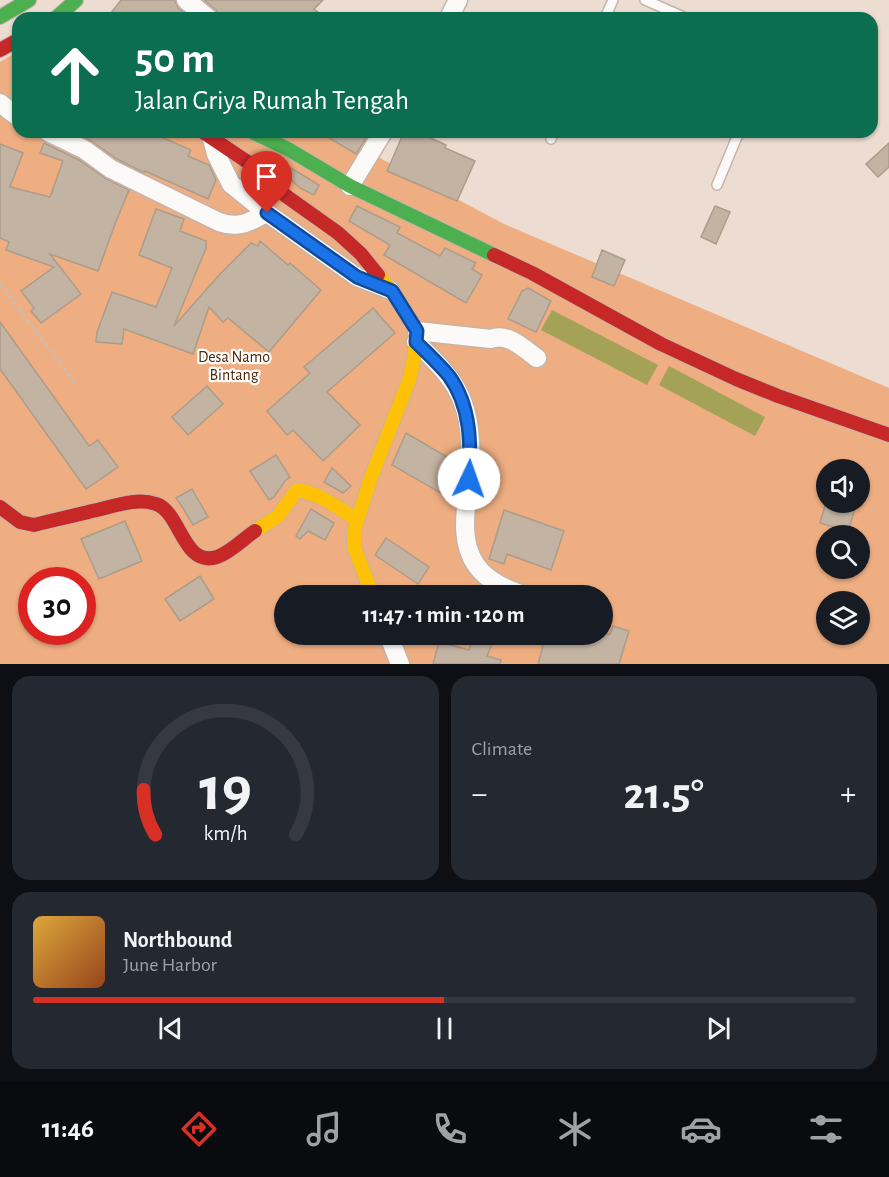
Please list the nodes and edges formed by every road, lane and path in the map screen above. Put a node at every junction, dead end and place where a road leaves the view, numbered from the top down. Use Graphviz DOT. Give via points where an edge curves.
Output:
graph roads {
  1 [pos="76,0"];
  2 [pos="186,0"];
  3 [pos="645,0"];
  4 [pos="22,1"];
  5 [pos="63,12"];
  6 [pos="201,12"];
  7 [pos="672,12"];
  8 [pos="0,17"];
  9 [pos="0,103"];
  10 [pos="12,112"];
  11 [pos="61,138"];
  12 [pos="208,138"];
  13 [pos="210,138"];
  14 [pos="265,138"];
  15 [pos="379,138"];
  16 [pos="737,138"];
  17 [pos="717,185"];
  18 [pos="350,186"];
  19 [pos="267,213"];
  20 [pos="0,284"];
  21 [pos="392,291"];
  22 [pos="416,336"];
  23 [pos="537,358"];
  24 [pos="75,383"];
  25 [pos="889,435"];
  26 [pos="0,507"];
  27 [pos="357,520"];
  28 [pos="369,585"];
  29 [pos="500,585"];
  30 [pos="392,645"];
  31 [pos="400,664"];
  1 -- 5 [label="main road"];
  2 -- 6 [label="street"];
  3 -- 7 [label="lane"];
  4 -- 8 [label="main road"];
  9 -- 10 [label="street"];
  11 -- 19 [label="street" via="86,150 111,169 219,222 241,225"];
  12 -- 19 [label="street" via="231,184"];
  13 -- 21 [label="main road" via="252,165 286,196 338,233"];
  14 -- 18 [label="main road"];
  15 -- 18 [label="street"];
  16 -- 17 [label="lane"];
  18 -- 25 [label="main road" via="531,273 661,344 736,379"];
  19 -- 21 [label="street" via="357,277"];
  20 -- 24 [label="path"];
  21 -- 22 [label="main road"];
  22 -- 23 [label="street" via="498,336"];
  22 -- 27 [label="main road" via="402,400"];
  22 -- 29 [label="street" via="449,376 464,404 471,445 466,535 476,565"];
  26 -- 27 [label="main road" via="21,522 34,525 131,502 160,505 171,515 192,553 209,559 221,556 271,522 297,490 318,496"];
  27 -- 28 [label="main road" via="354,547"];
  30 -- 31 [label="street"];
}
